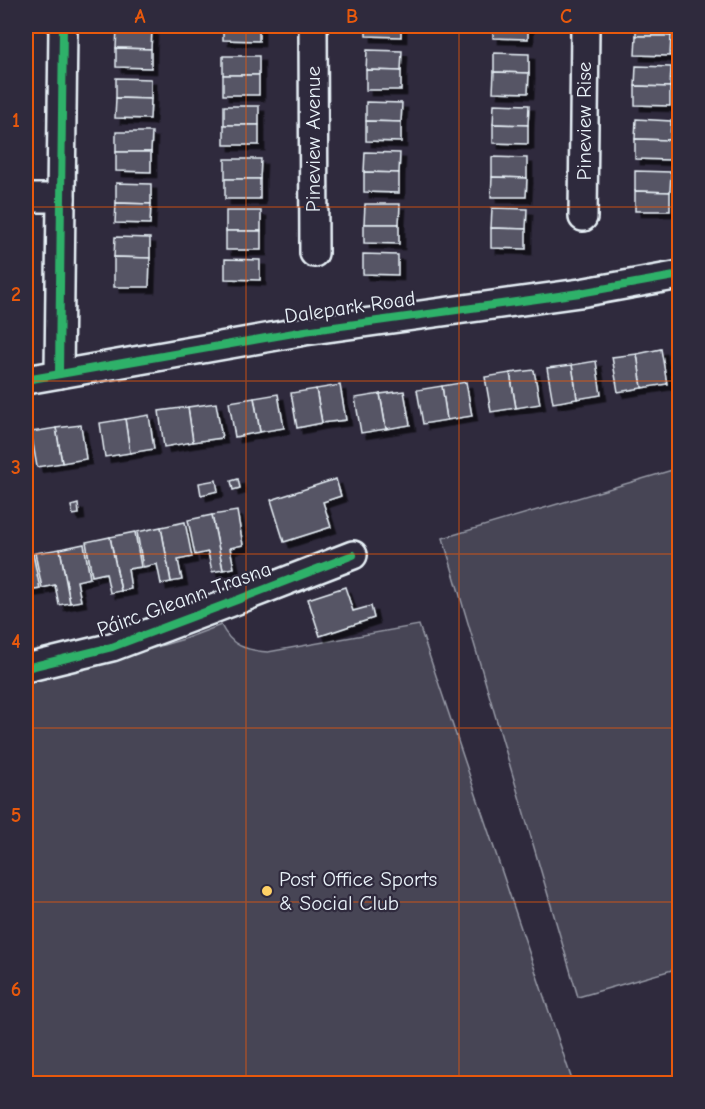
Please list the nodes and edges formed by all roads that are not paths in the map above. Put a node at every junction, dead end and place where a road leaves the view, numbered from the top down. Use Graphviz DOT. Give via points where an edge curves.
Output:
graph roads {
  1 [pos="63,26"];
  2 [pos="313,26"];
  3 [pos="585,26"];
  4 [pos="26,198"];
  5 [pos="61,198"];
  6 [pos="584,217"];
  7 [pos="314,254"];
  8 [pos="680,275"];
  9 [pos="59,374"];
  10 [pos="26,380"];
  11 [pos="353,555"];
  12 [pos="26,668"];
  1 -- 5 [label="street"];
  2 -- 7 [label="street, Pineview Avenue"];
  3 -- 6 [label="street, Pineview Rise"];
  4 -- 5 [label="street"];
  5 -- 9 [label="street"];
  8 -- 9 [label="street, Dalepark Road" via="580,293 305,331"];
  9 -- 10 [label="street, Dalepark Road"];
  11 -- 12 [label="street, Páirc Gleann Trasna" via="112,647"];
}
